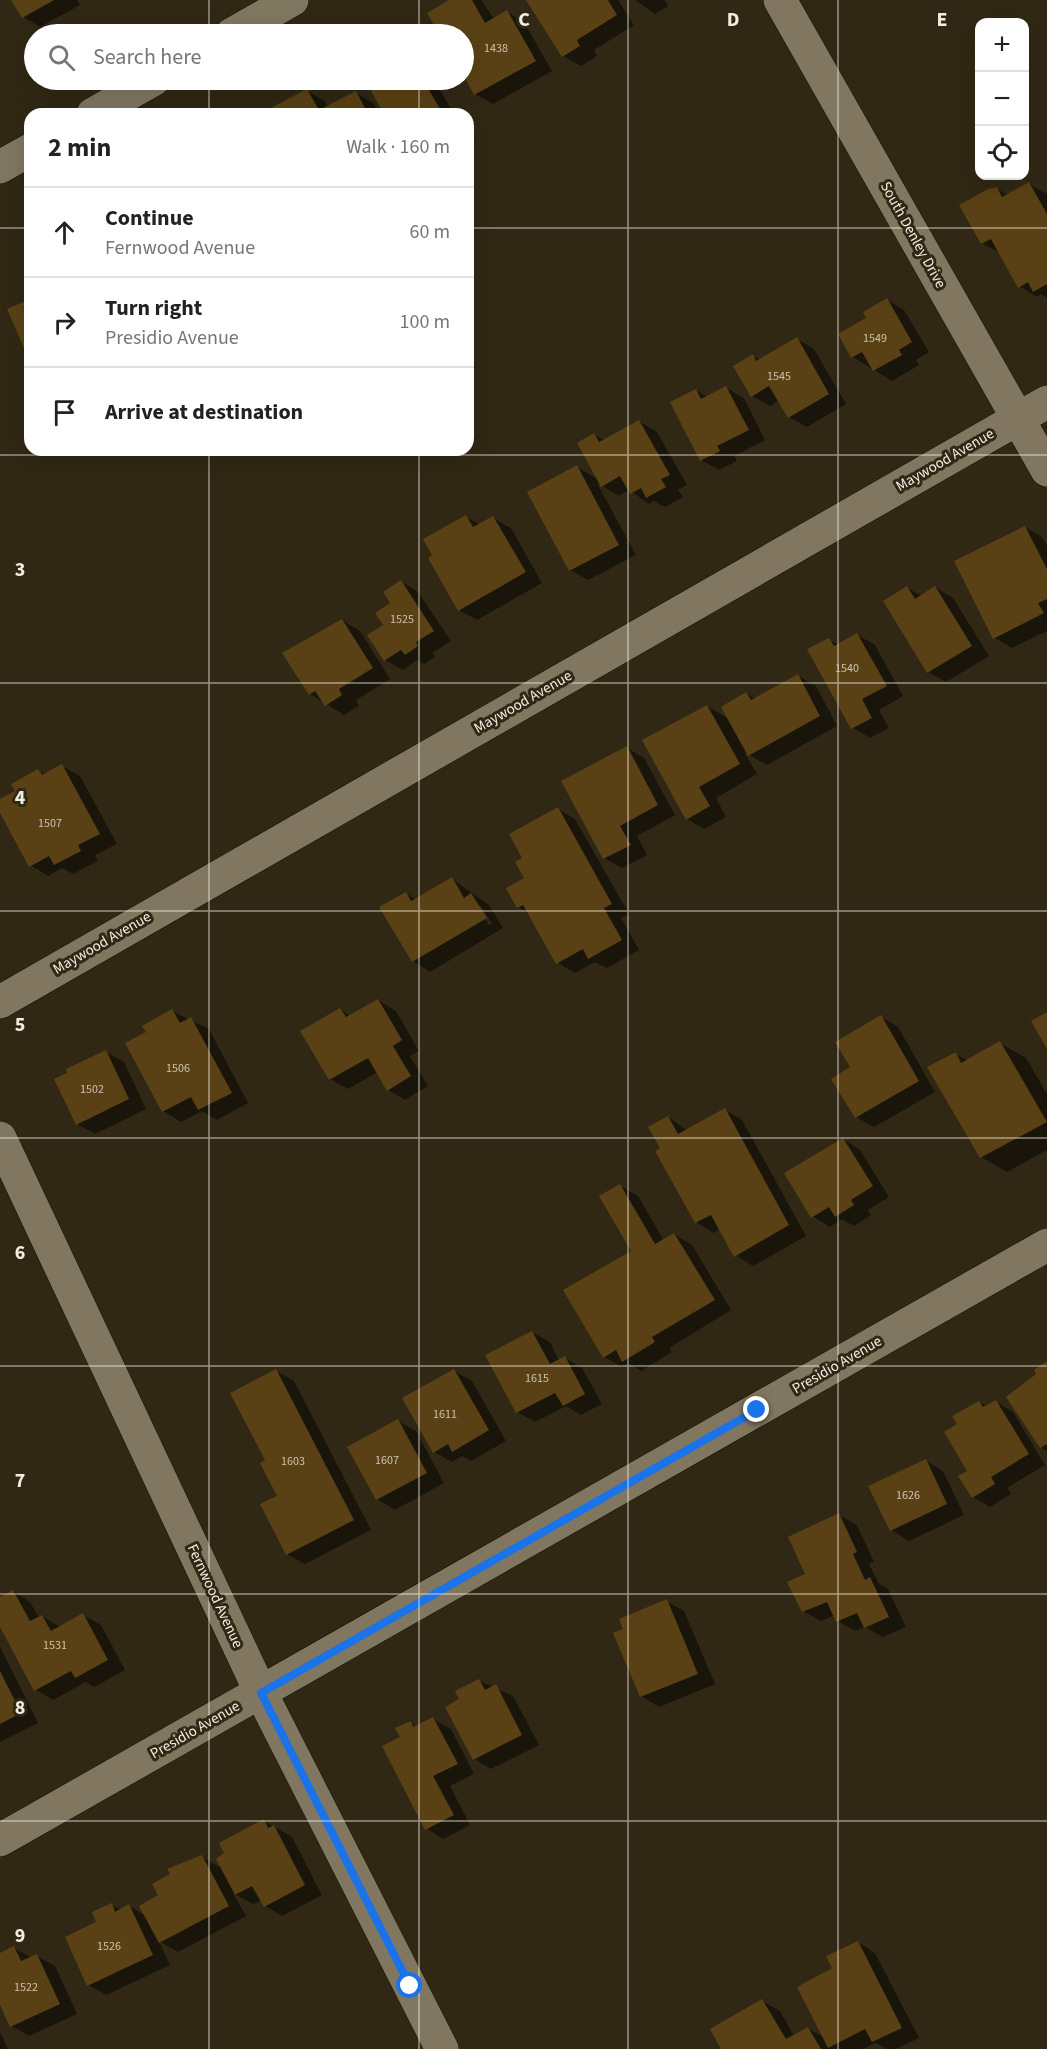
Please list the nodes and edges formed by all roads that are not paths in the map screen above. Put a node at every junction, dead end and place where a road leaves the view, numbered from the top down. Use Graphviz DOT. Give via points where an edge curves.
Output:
graph roads {
  1 [pos="292,0"];
  2 [pos="780,0"];
  3 [pos="250,24"];
  4 [pos="135,90"];
  5 [pos="104,108"];
  6 [pos="24,153"];
  7 [pos="0,167"];
  8 [pos="1047,402"];
  9 [pos="1017,419"];
  10 [pos="1047,471"];
  11 [pos="0,1002"];
  12 [pos="0,1138"];
  13 [pos="1047,1245"];
  14 [pos="261,1693"];
  15 [pos="0,1840"];
  16 [pos="442,2049"];
  1 -- 3 [label="street"];
  2 -- 9 [label="street, South Denley Drive"];
  4 -- 5 [label="street"];
  6 -- 7 [label="street"];
  8 -- 9 [label="street, Maywood Avenue"];
  9 -- 10 [label="street, South Denley Drive"];
  9 -- 11 [label="street, Maywood Avenue"];
  12 -- 14 [label="street, Fernwood Avenue"];
  13 -- 14 [label="street, Presidio Avenue"];
  14 -- 15 [label="street, Presidio Avenue"];
  14 -- 16 [label="street, Fernwood Avenue"];
}
